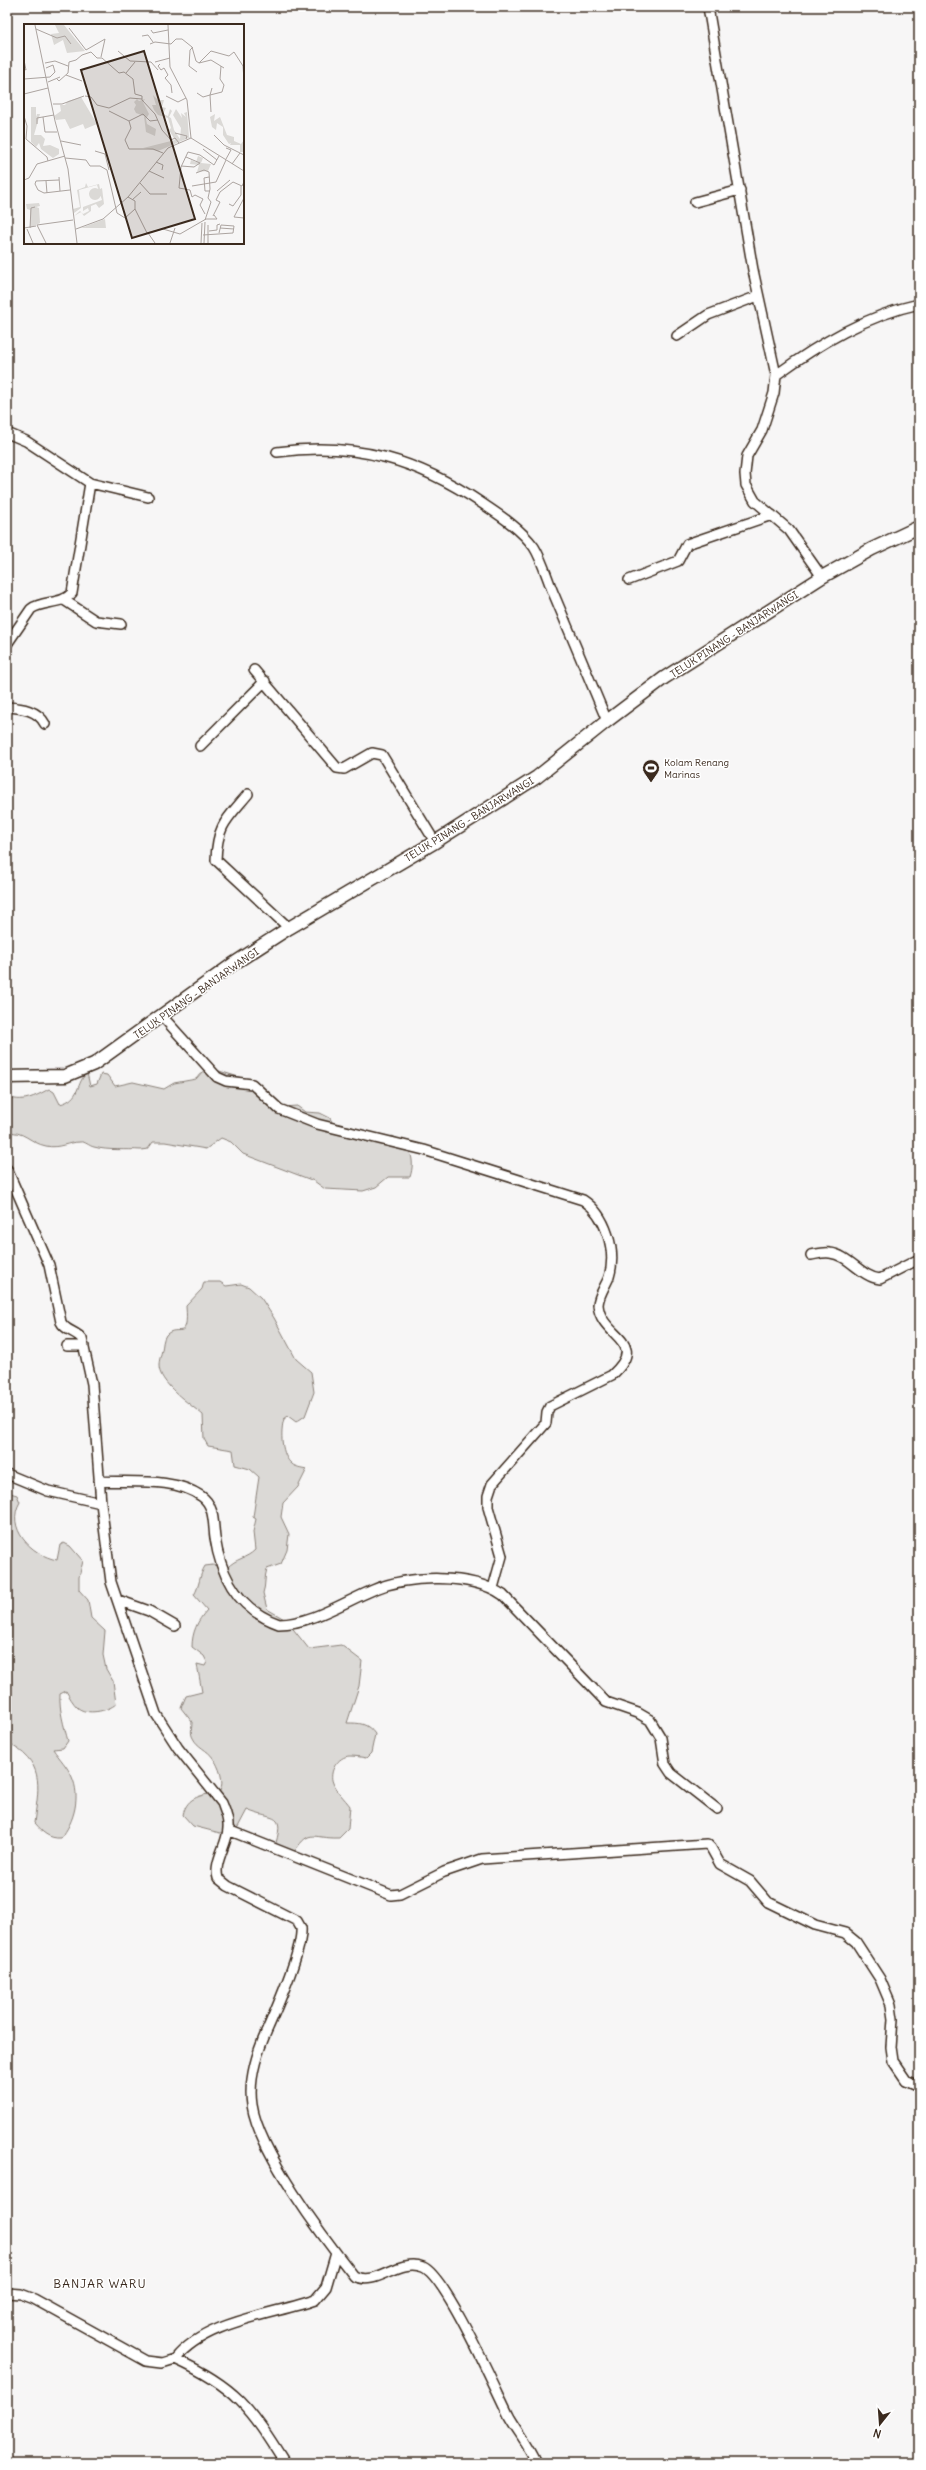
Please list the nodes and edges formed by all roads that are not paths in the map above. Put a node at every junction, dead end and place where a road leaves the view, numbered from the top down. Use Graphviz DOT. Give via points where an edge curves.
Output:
graph roads {
  1 [pos="708,7"];
  2 [pos="740,190"];
  3 [pos="695,202"];
  4 [pos="758,296"];
  5 [pos="919,304"];
  6 [pos="677,336"];
  7 [pos="776,375"];
  8 [pos="7,433"];
  9 [pos="277,452"];
  10 [pos="90,483"];
  11 [pos="148,497"];
  12 [pos="772,515"];
  13 [pos="919,527"];
  14 [pos="822,577"];
  15 [pos="629,580"];
  16 [pos="64,600"];
  17 [pos="121,624"];
  18 [pos="7,644"];
  19 [pos="254,670"];
  20 [pos="264,681"];
  21 [pos="7,706"];
  22 [pos="607,720"];
  23 [pos="45,724"];
  24 [pos="200,746"];
  25 [pos="248,794"];
  26 [pos="434,842"];
  27 [pos="289,928"];
  28 [pos="162,1016"];
  29 [pos="7,1077"];
  30 [pos="7,1169"];
  31 [pos="811,1255"];
  32 [pos="919,1259"];
  33 [pos="67,1346"];
  34 [pos="84,1346"];
  35 [pos="7,1474"];
  36 [pos="99,1481"];
  37 [pos="101,1503"];
  38 [pos="493,1588"];
  39 [pos="118,1600"];
  40 [pos="175,1626"];
  41 [pos="717,1809"];
  42 [pos="228,1830"];
  43 [pos="919,2086"];
  44 [pos="336,2253"];
  45 [pos="7,2292"];
  46 [pos="175,2359"];
  47 [pos="285,2463"];
  48 [pos="537,2463"];
  1 -- 2 [label="street"];
  2 -- 3 [label="street"];
  2 -- 4 [label="street"];
  4 -- 6 [label="street" via="708,316"];
  4 -- 7 [label="street"];
  5 -- 7 [label="street" via="852,328 815,348"];
  7 -- 12 [label="street" via="774,394 762,430 747,456 745,465 750,494"];
  8 -- 10 [label="street" via="26,441"];
  9 -- 22 [label="street" via="302,448 334,448 364,451 408,463 456,486 507,520 534,547"];
  10 -- 11 [label="street"];
  10 -- 16 [label="street" via="74,587 69,597"];
  12 -- 14 [label="street" via="789,530"];
  12 -- 15 [label="street" via="687,544 678,561"];
  13 -- 14 [label="main road, TELUK PINANG - BANJARWANGI"];
  14 -- 22 [label="main road, TELUK PINANG - BANJARWANGI" via="664,678"];
  16 -- 17 [label="street" via="86,616"];
  16 -- 18 [label="street" via="31,609"];
  19 -- 20 [label="street"];
  20 -- 24 [label="street"];
  20 -- 26 [label="street" via="337,768 344,769 372,753 382,755"];
  21 -- 23 [label="street" via="36,713"];
  22 -- 26 [label="main road, TELUK PINANG - BANJARWANGI" via="536,777"];
  25 -- 27 [label="street" via="220,829 216,844 216,860"];
  26 -- 27 [label="main road, TELUK PINANG - BANJARWANGI"];
  27 -- 28 [label="main road, TELUK PINANG - BANJARWANGI" via="233,964"];
  28 -- 29 [label="main road, TELUK PINANG - BANJARWANGI" via="105,1058 82,1070 65,1076"];
  28 -- 38 [label="street" via="217,1077 226,1081 252,1084 288,1114 317,1124 424,1150 583,1200 600,1216 609,1239 611,1255 610,1275 598,1307 602,1319 626,1346 627,1356 612,1375 550,1406 546,1423 492,1484 488,1507 502,1556"];
  30 -- 34 [label="street" via="49,1265 61,1322 64,1328 80,1336"];
  31 -- 32 [label="street" via="830,1253 841,1257 873,1278 880,1279"];
  33 -- 34 [label="street"];
  34 -- 36 [label="street" via="92,1384"];
  35 -- 37 [label="street" via="48,1491"];
  36 -- 37 [label="street"];
  36 -- 38 [label="street" via="168,1484 185,1488 203,1497 211,1509 220,1562 228,1583 246,1604 279,1624 306,1619 389,1585 454,1578"];
  37 -- 39 [label="street" via="111,1582"];
  38 -- 41 [label="street" via="503,1595 606,1702 638,1712 650,1720 661,1738 665,1764 671,1773"];
  39 -- 40 [label="street" via="149,1610"];
  39 -- 42 [label="street" via="156,1714 186,1759 222,1803"];
  42 -- 43 [label="street" via="391,1895 400,1894 455,1867 482,1859 707,1844 720,1864 750,1881 768,1902 810,1923 845,1932 856,1942 880,1979 891,2005 893,2061 906,2080"];
  42 -- 44 [label="street" via="217,1868 218,1878 228,1886 297,1921 301,1928 300,1941 284,1992 260,2047 253,2079 252,2105 259,2129 285,2178"];
  44 -- 46 [label="street" via="326,2287 315,2300 208,2334 189,2344"];
  44 -- 48 [label="street" via="358,2278 369,2279 410,2265 423,2266 433,2274 485,2364 510,2416"];
  45 -- 46 [label="street" via="34,2299 146,2361 162,2363"];
  46 -- 47 [label="street" via="197,2369 238,2397 254,2416"];
}
